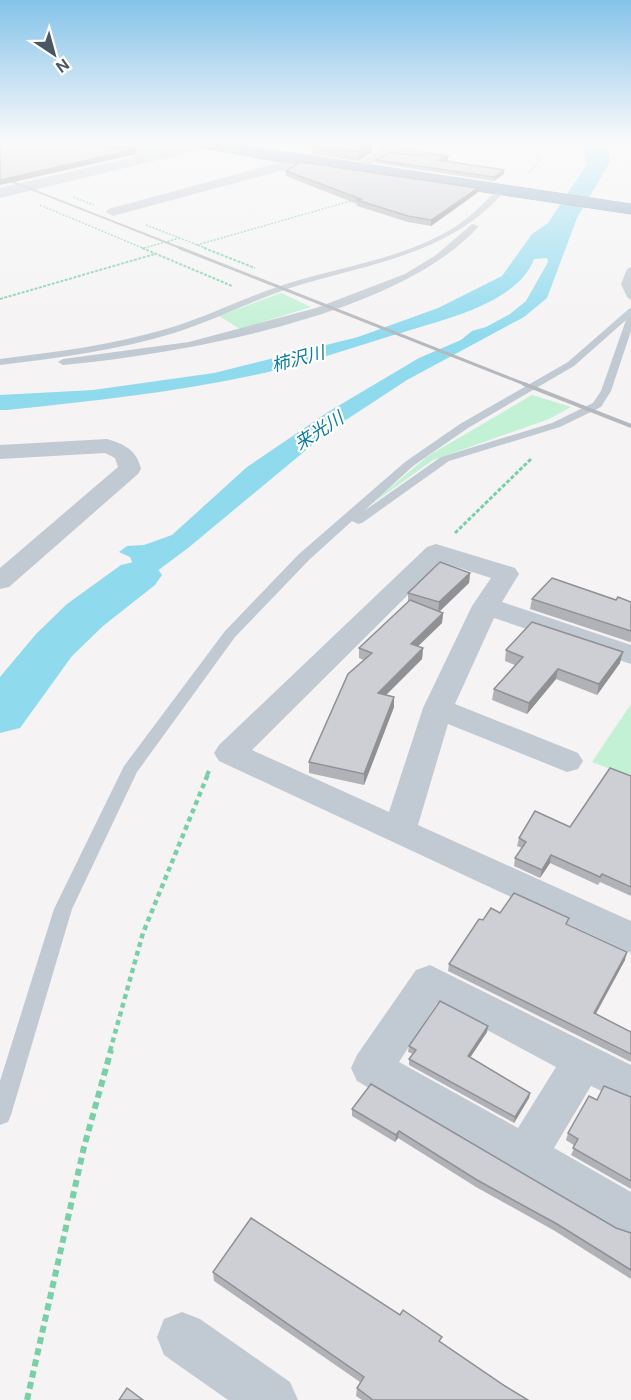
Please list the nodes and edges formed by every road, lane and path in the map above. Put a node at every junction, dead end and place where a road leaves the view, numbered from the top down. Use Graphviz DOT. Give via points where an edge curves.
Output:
graph roads {
  1 [pos="42,206"];
  2 [pos="135,206"];
  3 [pos="331,206"];
  4 [pos="488,206"];
  5 [pos="598,206"];
  6 [pos="631,211"];
  7 [pos="113,212"];
  8 [pos="180,238"];
  9 [pos="196,245"];
  10 [pos="143,248"];
  11 [pos="155,254"];
  12 [pos="631,269"];
  13 [pos="232,286"];
  14 [pos="631,297"];
  15 [pos="0,299"];
  16 [pos="631,310"];
  17 [pos="631,317"];
  18 [pos="0,362"];
  19 [pos="0,367"];
  20 [pos="0,452"];
  21 [pos="532,458"];
  22 [pos="436,552"];
  23 [pos="304,557"];
  24 [pos="0,581"];
  25 [pos="486,606"];
  26 [pos="631,655"];
  27 [pos="438,708"];
  28 [pos="230,753"];
  29 [pos="567,760"];
  30 [pos="399,832"];
  31 [pos="631,938"];
  32 [pos="582,1061"];
  33 [pos="631,1086"];
  34 [pos="0,1115"];
  35 [pos="525,1156"];
  36 [pos="631,1217"];
  37 [pos="182,1337"];
  38 [pos="27,1400"];
  39 [pos="272,1400"];
  1 -- 10 [label="path"];
  2 -- 7 [label="street"];
  3 -- 9 [label="path"];
  4 -- 18 [label="lane" via="459,230 393,259 291,286 172,331 56,355"];
  4 -- 19 [label="lane" via="485,217 431,261 399,280 347,299 276,322 197,341 86,360"];
  5 -- 6 [label="highway"];
  8 -- 10 [label="path"];
  10 -- 11 [label="path"];
  11 -- 13 [label="path"];
  11 -- 15 [label="path"];
  12 -- 14 [label="lane" via="626,284"];
  16 -- 23 [label="lane" via="571,364 464,426 409,464"];
  17 -- 23 [label="lane" via="606,391 597,405 556,425 445,459"];
  20 -- 24 [label="street" via="107,446 122,451 130,469"];
  21 -- 22 [label="path"];
  22 -- 25 [label="street" via="506,574"];
  22 -- 28 [label="street"];
  23 -- 34 [label="lane" via="231,634 130,770 63,909"];
  25 -- 26 [label="street"];
  25 -- 27 [label="street"];
  27 -- 29 [label="street"];
  27 -- 30 [label="street"];
  28 -- 30 [label="street"];
  28 -- 38 [label="path" via="210,770 143,933 84,1147"];
  30 -- 31 [label="street"];
  32 -- 33 [label="street"];
  32 -- 35 [label="street"];
  32 -- 35 [label="street" via="430,981 372,1068"];
  35 -- 36 [label="street"];
  37 -- 39 [label="street"];
}
